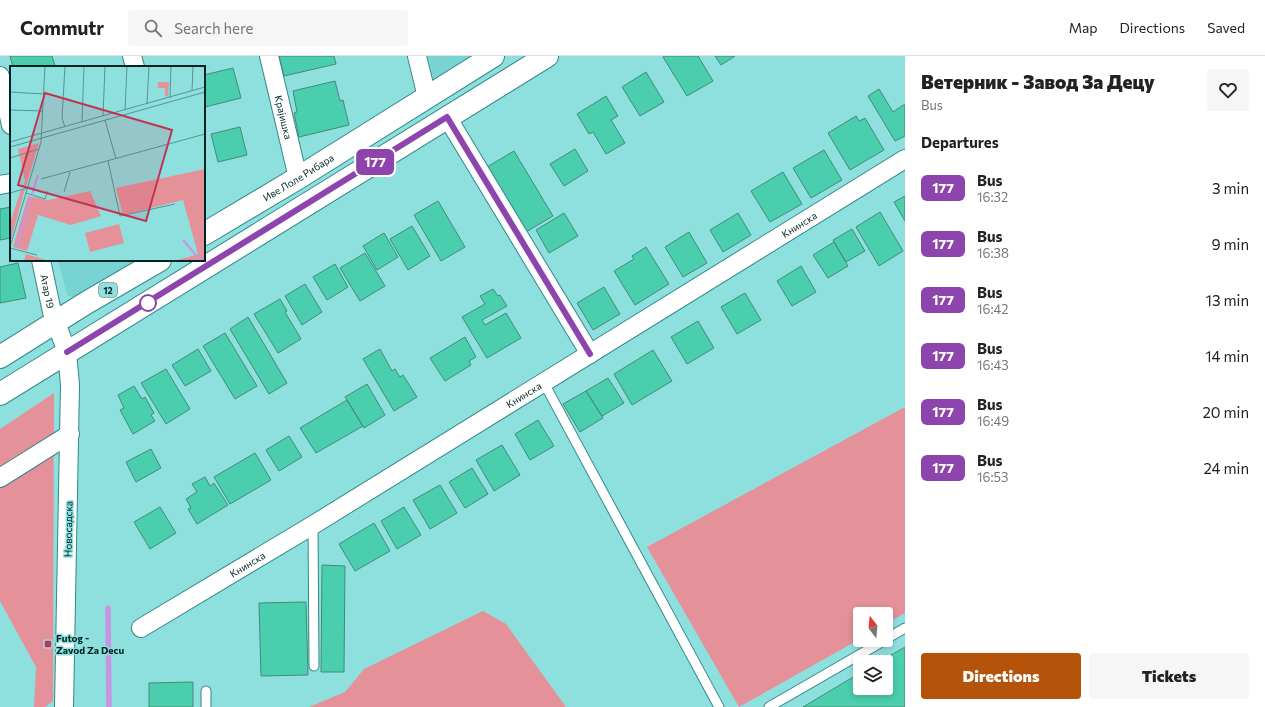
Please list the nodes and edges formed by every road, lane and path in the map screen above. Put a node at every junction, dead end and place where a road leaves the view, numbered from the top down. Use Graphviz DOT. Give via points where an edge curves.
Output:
graph roads {
  1 [pos="132,56"];
  2 [pos="269,56"];
  3 [pos="417,56"];
  4 [pos="493,56"];
  5 [pos="546,56"];
  6 [pos="134,66"];
  7 [pos="0,76"];
  8 [pos="427,97"];
  9 [pos="447,117"];
  10 [pos="10,121"];
  11 [pos="905,159"];
  12 [pos="298,178"];
  13 [pos="10,183"];
  14 [pos="0,185"];
  15 [pos="205,233"];
  16 [pos="41,261"];
  17 [pos="158,261"];
  18 [pos="57,322"];
  19 [pos="67,352"];
  20 [pos="590,354"];
  21 [pos="0,358"];
  22 [pos="544,383"];
  23 [pos="0,394"];
  24 [pos="70,434"];
  25 [pos="0,478"];
  26 [pos="313,525"];
  27 [pos="141,628"];
  28 [pos="905,628"];
  29 [pos="893,635"];
  30 [pos="873,647"];
  31 [pos="314,666"];
  32 [pos="206,691"];
  33 [pos="64,707"];
  34 [pos="206,707"];
  35 [pos="719,707"];
  36 [pos="769,707"];
  1 -- 6 [label="street"];
  2 -- 12 [label="street, Крајишка"];
  3 -- 8 [label="street"];
  4 -- 8 [label="main road, Иве Лоле Рибара"];
  5 -- 9 [label="main road"];
  7 -- 10 [label="street"];
  8 -- 12 [label="main road, Иве Лоле Рибара"];
  9 -- 19 [label="main road"];
  9 -- 20 [label="street"];
  11 -- 20 [label="street, Книнска"];
  12 -- 15 [label="main road, Иве Лоле Рибара"];
  13 -- 14 [label="street"];
  16 -- 18 [label="street, Атар 19" via="51,307"];
  17 -- 18 [label="main road, 12"];
  18 -- 19 [label="street, Атар 19"];
  18 -- 21 [label="main road, 12"];
  19 -- 23 [label="main road"];
  19 -- 24 [label="street, Новосадска"];
  20 -- 22 [label="street, Книнска"];
  22 -- 26 [label="street, Книнска"];
  22 -- 35 [label="lane"];
  24 -- 25 [label="street"];
  24 -- 33 [label="street, Новосадска"];
  26 -- 27 [label="street, Книнска"];
  26 -- 31 [label="lane"];
  28 -- 29 [label="lane"];
  30 -- 36 [label="lane"];
  32 -- 34 [label="lane"];
}
